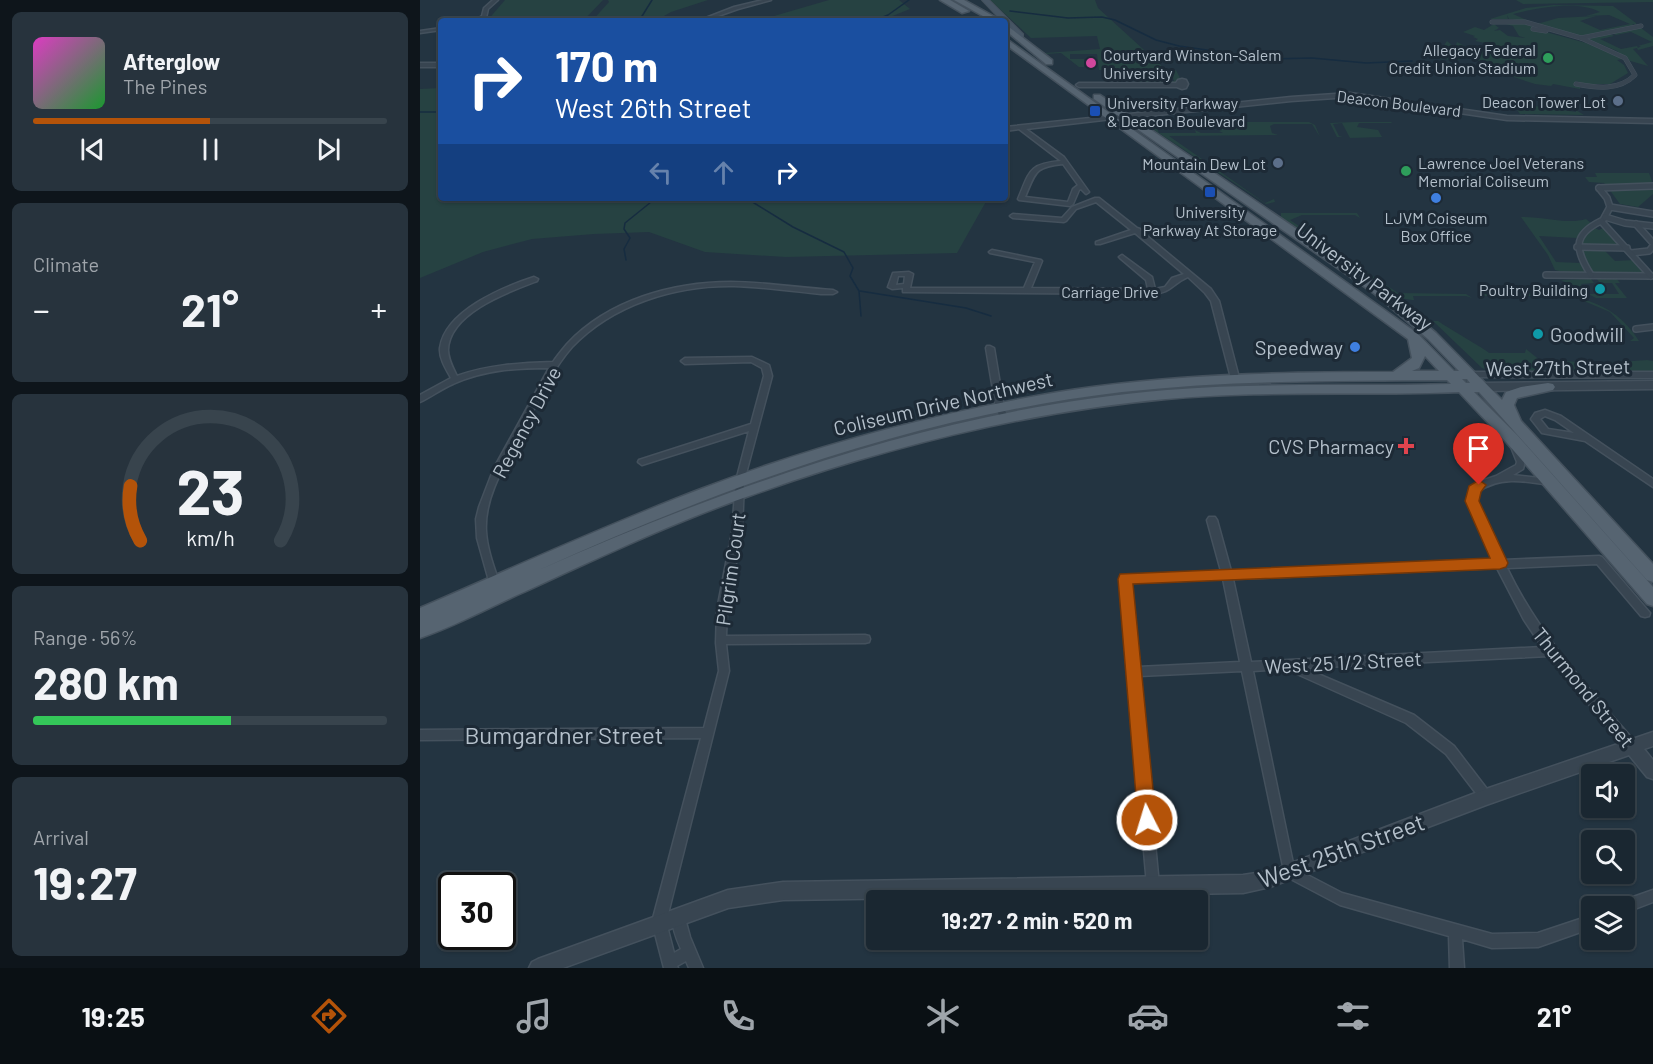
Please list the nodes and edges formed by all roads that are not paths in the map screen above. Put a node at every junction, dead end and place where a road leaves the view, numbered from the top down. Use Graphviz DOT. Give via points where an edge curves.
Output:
graph roads {
  1 [pos="496,0"];
  2 [pos="769,0"];
  3 [pos="985,0"];
  4 [pos="951,1"];
  5 [pos="482,18"];
  6 [pos="708,18"];
  7 [pos="976,18"];
  8 [pos="991,18"];
  9 [pos="1002,18"];
  10 [pos="1492,22"];
  11 [pos="1008,24"];
  12 [pos="1641,26"];
  13 [pos="1008,28"];
  14 [pos="438,29"];
  15 [pos="1533,29"];
  16 [pos="420,32"];
  17 [pos="1555,32"];
  18 [pos="1020,36"];
  19 [pos="1581,38"];
  20 [pos="1008,42"];
  21 [pos="420,65"];
  22 [pos="438,65"];
  23 [pos="1576,84"];
  24 [pos="1177,85"];
  25 [pos="1079,86"];
  26 [pos="1127,116"];
  27 [pos="1110,118"];
  28 [pos="1653,121"];
  29 [pos="1020,127"];
  30 [pos="1008,129"];
  31 [pos="1065,162"];
  32 [pos="1653,186"];
  33 [pos="1234,191"];
  34 [pos="1219,196"];
  35 [pos="1610,207"];
  36 [pos="1653,214"];
  37 [pos="1013,216"];
  38 [pos="1603,219"];
  39 [pos="1636,224"];
  40 [pos="1653,226"];
  41 [pos="1138,230"];
  42 [pos="1098,243"];
  43 [pos="1653,244"];
  44 [pos="1577,247"];
  45 [pos="1627,248"];
  46 [pos="992,252"];
  47 [pos="1631,253"];
  48 [pos="1122,257"];
  49 [pos="1189,274"];
  50 [pos="1546,275"];
  51 [pos="1591,275"];
  52 [pos="1652,277"];
  53 [pos="534,279"];
  54 [pos="1364,281"];
  55 [pos="1348,287"];
  56 [pos="906,288"];
  57 [pos="1026,291"];
  58 [pos="1152,291"];
  59 [pos="833,292"];
  60 [pos="1653,327"];
  61 [pos="1636,329"];
  62 [pos="1414,337"];
  63 [pos="990,348"];
  64 [pos="685,361"];
  65 [pos="554,365"];
  66 [pos="1386,375"];
  67 [pos="1653,375"];
  68 [pos="1454,376"];
  69 [pos="1235,378"];
  70 [pos="455,379"];
  71 [pos="1350,382"];
  72 [pos="1468,382"];
  73 [pos="1212,385"];
  74 [pos="1653,386"];
  75 [pos="1482,387"];
  76 [pos="1548,387"];
  77 [pos="420,399"];
  78 [pos="1002,413"];
  79 [pos="755,426"];
  80 [pos="1515,434"];
  81 [pos="1585,438"];
  82 [pos="642,462"];
  83 [pos="1496,479"];
  84 [pos="1549,482"];
  85 [pos="1653,484"];
  86 [pos="740,487"];
  87 [pos="1212,520"];
  88 [pos="1500,563"];
  89 [pos="1227,574"];
  90 [pos="1653,575"];
  91 [pos="497,590"];
  92 [pos="1653,599"];
  93 [pos="1645,613"];
  94 [pos="420,616"];
  95 [pos="420,631"];
  96 [pos="865,639"];
  97 [pos="721,640"];
  98 [pos="1551,651"];
  99 [pos="1286,665"];
  100 [pos="1246,666"];
  101 [pos="1135,672"];
  102 [pos="708,733"];
  103 [pos="420,735"];
  104 [pos="1653,739"];
  105 [pos="1632,747"];
  106 [pos="1653,772"];
  107 [pos="1486,797"];
  108 [pos="1289,872"];
  109 [pos="1153,885"];
  110 [pos="1653,896"];
  111 [pos="1635,903"];
  112 [pos="678,916"];
  113 [pos="659,922"];
  114 [pos="1581,925"];
  115 [pos="1455,933"];
  116 [pos="688,952"];
  117 [pos="670,965"];
  118 [pos="538,968"];
  119 [pos="696,968"];
  120 [pos="1457,968"];
  1 -- 5 [label="street"];
  2 -- 6 [label="street"];
  3 -- 9 [label="main road"];
  4 -- 7 [label="main road"];
  4 -- 8 [label="main road"];
  10 -- 17 [label="street" via="1525,22"];
  11 -- 18 [label="main road"];
  12 -- 19 [label="street"];
  13 -- 18 [label="main road, University Parkway"];
  14 -- 16 [label="street"];
  15 -- 17 [label="street"];
  17 -- 19 [label="street"];
  18 -- 25 [label="main road, University Parkway"];
  19 -- 23 [label="street" via="1620,54 1635,75 1621,86"];
  20 -- 27 [label="main road, University Parkway"];
  21 -- 22 [label="street"];
  24 -- 25 [label="street"];
  25 -- 26 [label="main road, University Parkway"];
  26 -- 27 [label="street, Deacon Boulevard"];
  26 -- 28 [label="street, Deacon Boulevard" via="1350,95 1507,118"];
  26 -- 33 [label="main road, University Parkway"];
  27 -- 29 [label="street"];
  27 -- 34 [label="main road, University Parkway"];
  29 -- 30 [label="street"];
  29 -- 31 [label="street"];
  31 -- 31 [label="street" via="1034,170 1021,199 1070,204 1076,189 1084,189"];
  32 -- 35 [label="street" via="1599,188"];
  33 -- 34 [label="main road"];
  33 -- 54 [label="main road, University Parkway"];
  34 -- 55 [label="main road, University Parkway"];
  35 -- 36 [label="street"];
  35 -- 38 [label="street"];
  37 -- 41 [label="street, Carriage Drive" via="1064,219 1074,208 1097,199"];
  38 -- 39 [label="street"];
  38 -- 44 [label="street" via="1584,231"];
  38 -- 45 [label="street"];
  39 -- 40 [label="street"];
  39 -- 43 [label="street"];
  41 -- 42 [label="street"];
  41 -- 49 [label="street, Carriage Drive"];
  43 -- 47 [label="street" via="1649,251"];
  44 -- 45 [label="street"];
  44 -- 51 [label="street"];
  45 -- 47 [label="street"];
  46 -- 57 [label="street" via="1039,261"];
  47 -- 52 [label="street"];
  48 -- 58 [label="street" via="1149,279"];
  49 -- 58 [label="street, Carriage Drive" via="1175,280 1166,291"];
  49 -- 69 [label="street" via="1215,301"];
  50 -- 51 [label="street"];
  51 -- 52 [label="street"];
  53 -- 70 [label="street" via="478,305 453,328 445,342 445,356"];
  54 -- 55 [label="main road"];
  54 -- 72 [label="main road, University Parkway" via="1432,336"];
  55 -- 62 [label="main road, University Parkway"];
  56 -- 57 [label="street, Carriage Drive"];
  57 -- 58 [label="street, Carriage Drive"];
  59 -- 65 [label="street, Regency Drive" via="720,284 659,294 597,322"];
  60 -- 61 [label="street"];
  62 -- 66 [label="main road" via="1420,354 1417,362 1402,373"];
  62 -- 68 [label="main road, University Parkway"];
  63 -- 78 [label="street"];
  64 -- 79 [label="street, Pilgrim Court" via="745,359 763,364 768,376"];
  65 -- 70 [label="street" via="495,367"];
  65 -- 91 [label="street, Regency Drive" via="498,471 482,513 485,554"];
  66 -- 68 [label="main road, Coliseum Drive Northwest"];
  66 -- 71 [label="main road, Coliseum Drive Northwest"];
  67 -- 72 [label="street, West 27th Street"];
  68 -- 72 [label="main road, Coliseum Drive Northwest"];
  69 -- 71 [label="main road, Coliseum Drive Northwest"];
  69 -- 73 [label="main road, Coliseum Drive Northwest"];
  70 -- 77 [label="street"];
  71 -- 72 [label="main road, Coliseum Drive Northwest"];
  71 -- 73 [label="main road, Coliseum Drive Northwest"];
  72 -- 75 [label="main road, West 27th Street"];
  72 -- 80 [label="main road, University Parkway"];
  73 -- 78 [label="main road, Coliseum Drive Northwest"];
  74 -- 76 [label="street, West 27th Street"];
  75 -- 76 [label="street, West 27th Street"];
  75 -- 80 [label="main road, University Parkway"];
  76 -- 80 [label="main road" via="1511,395 1507,405"];
  78 -- 86 [label="main road, Coliseum Drive Northwest"];
  79 -- 82 [label="street"];
  79 -- 86 [label="street, Pilgrim Court"];
  80 -- 83 [label="street, Thurmond Street" via="1521,464"];
  80 -- 84 [label="main road, University Parkway"];
  80 -- 90 [label="main road, University Parkway"];
  81 -- 81 [label="street" via="1545,413 1535,419 1545,431"];
  81 -- 85 [label="street"];
  83 -- 84 [label="street"];
  83 -- 88 [label="street, Thurmond Street" via="1479,485 1472,501"];
  84 -- 92 [label="main road, University Parkway"];
  86 -- 91 [label="main road, Coliseum Drive Northwest" via="656,526"];
  86 -- 97 [label="street, Pilgrim Court"];
  87 -- 89 [label="street"];
  88 -- 89 [label="street"];
  88 -- 93 [label="street" via="1599,560"];
  88 -- 98 [label="street, Thurmond Street"];
  89 -- 100 [label="street"];
  89 -- 101 [label="street" via="1125,579"];
  91 -- 94 [label="main road, Coliseum Drive Northwest"];
  91 -- 95 [label="main road, Coliseum Drive Northwest"];
  96 -- 97 [label="street"];
  97 -- 102 [label="street, Pilgrim Court" via="724,671"];
  98 -- 99 [label="street, West 25 1/2 Street"];
  98 -- 105 [label="street, Thurmond Street"];
  99 -- 100 [label="street, West 25 1/2 Street"];
  99 -- 107 [label="street" via="1410,719 1450,750"];
  100 -- 101 [label="street, West 25 1/2 Street"];
  100 -- 108 [label="street"];
  101 -- 109 [label="street"];
  102 -- 103 [label="street, Bumgardner Street"];
  102 -- 113 [label="street, Pilgrim Court"];
  104 -- 105 [label="street, West 25th Street"];
  105 -- 106 [label="street, Thurmond Street"];
  105 -- 107 [label="street, West 25th Street"];
  107 -- 108 [label="street, West 25th Street"];
  108 -- 109 [label="street, West 25th Street" via="1243,884"];
  108 -- 115 [label="street" via="1340,899"];
  109 -- 112 [label="street, West 25th Street" via="783,891 728,900"];
  110 -- 111 [label="street"];
  112 -- 113 [label="street, West 25th Street"];
  112 -- 116 [label="street"];
  113 -- 117 [label="street"];
  113 -- 118 [label="street, West 25th Street"];
  114 -- 115 [label="street" via="1554,936 1515,942"];
  115 -- 120 [label="street"];
  116 -- 117 [label="street"];
  116 -- 119 [label="street"];
}
